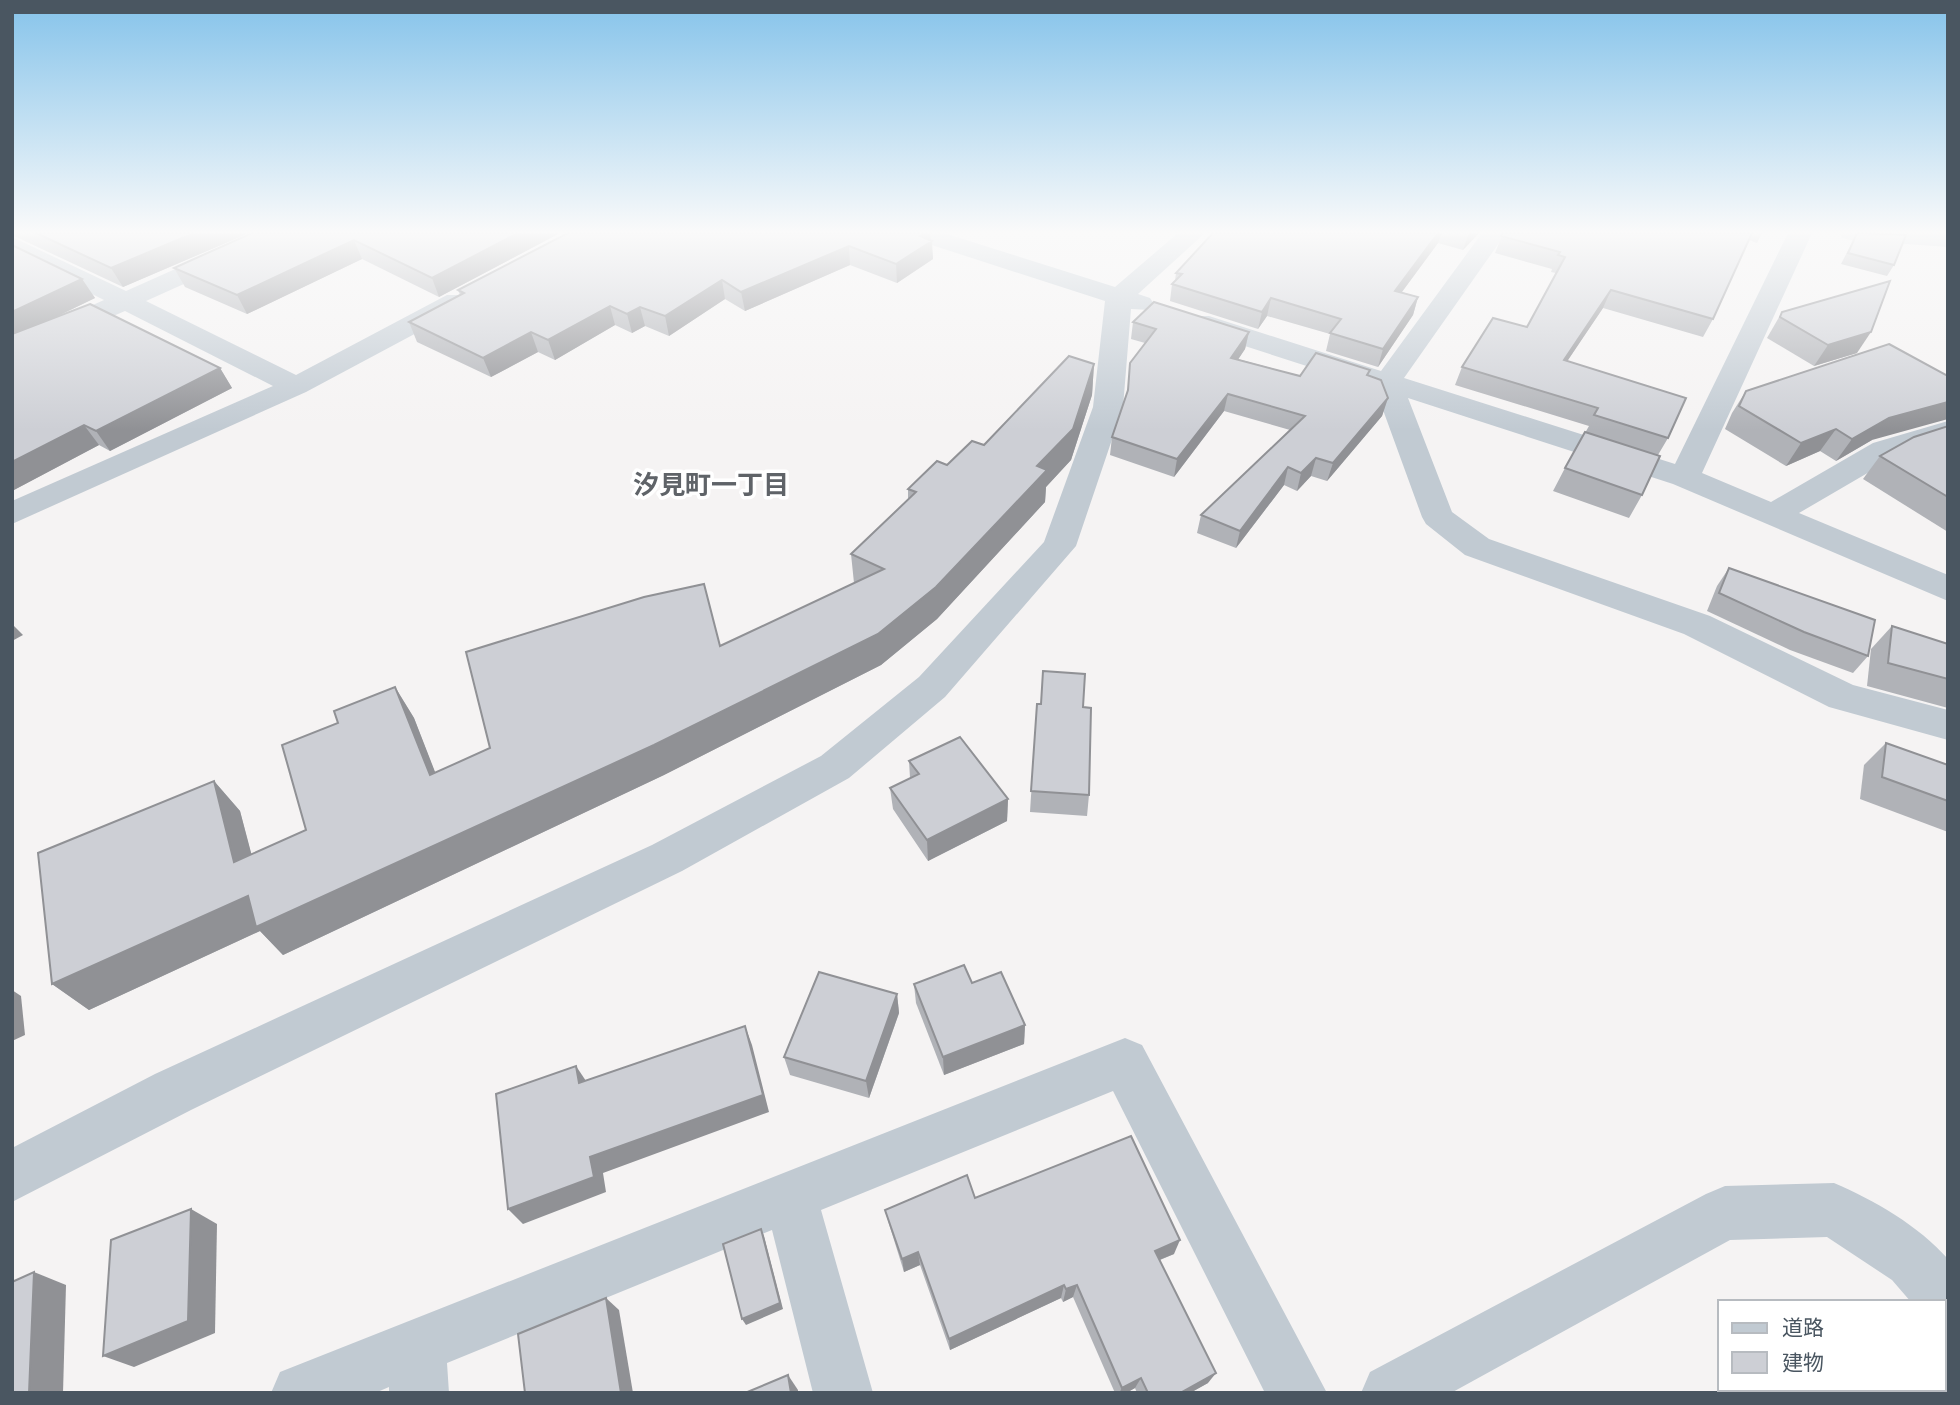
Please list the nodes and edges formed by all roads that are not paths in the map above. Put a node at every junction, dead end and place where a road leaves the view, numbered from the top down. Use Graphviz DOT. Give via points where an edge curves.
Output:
graph roads {
  1 [pos="121,299"];
  2 [pos="127,299"];
  3 [pos="461,299"];
  4 [pos="1119,299"];
  5 [pos="1124,299"];
  6 [pos="1447,299"];
  7 [pos="1769,299"];
  8 [pos="124,300"];
  9 [pos="12,351"];
  10 [pos="1387,382"];
  11 [pos="296,386"];
  12 [pos="1948,430"];
  13 [pos="1684,477"];
  14 [pos="12,514"];
  15 [pos="1774,514"];
  16 [pos="1948,589"];
  17 [pos="1948,725"];
  18 [pos="12,1176"];
  19 [pos="790,1197"];
  20 [pos="1948,1302"];
  21 [pos="418,1370"];
  22 [pos="301,1393"];
  23 [pos="843,1393"];
  24 [pos="1297,1393"];
  25 [pos="1391,1393"];
  1 -- 8 [label="street"];
  2 -- 8 [label="street"];
  3 -- 11 [label="street"];
  4 -- 18 [label="street" via="1108,407 1059,546 932,687 835,767 667,858 173,1092"];
  5 -- 10 [label="street"];
  6 -- 10 [label="street"];
  7 -- 13 [label="street"];
  8 -- 9 [label="street"];
  8 -- 11 [label="street"];
  10 -- 13 [label="street"];
  10 -- 17 [label="street" via="1437,517 1477,547 1697,625 1843,697"];
  11 -- 14 [label="street"];
  12 -- 15 [label="street" via="1884,450"];
  13 -- 15 [label="street"];
  15 -- 16 [label="street"];
  19 -- 21 [label="street"];
  19 -- 23 [label="street"];
  19 -- 24 [label="street" via="1125,1062"];
  20 -- 25 [label="street" via="1912,1260 1834,1210 1725,1213"];
  21 -- 22 [label="street"];
}
